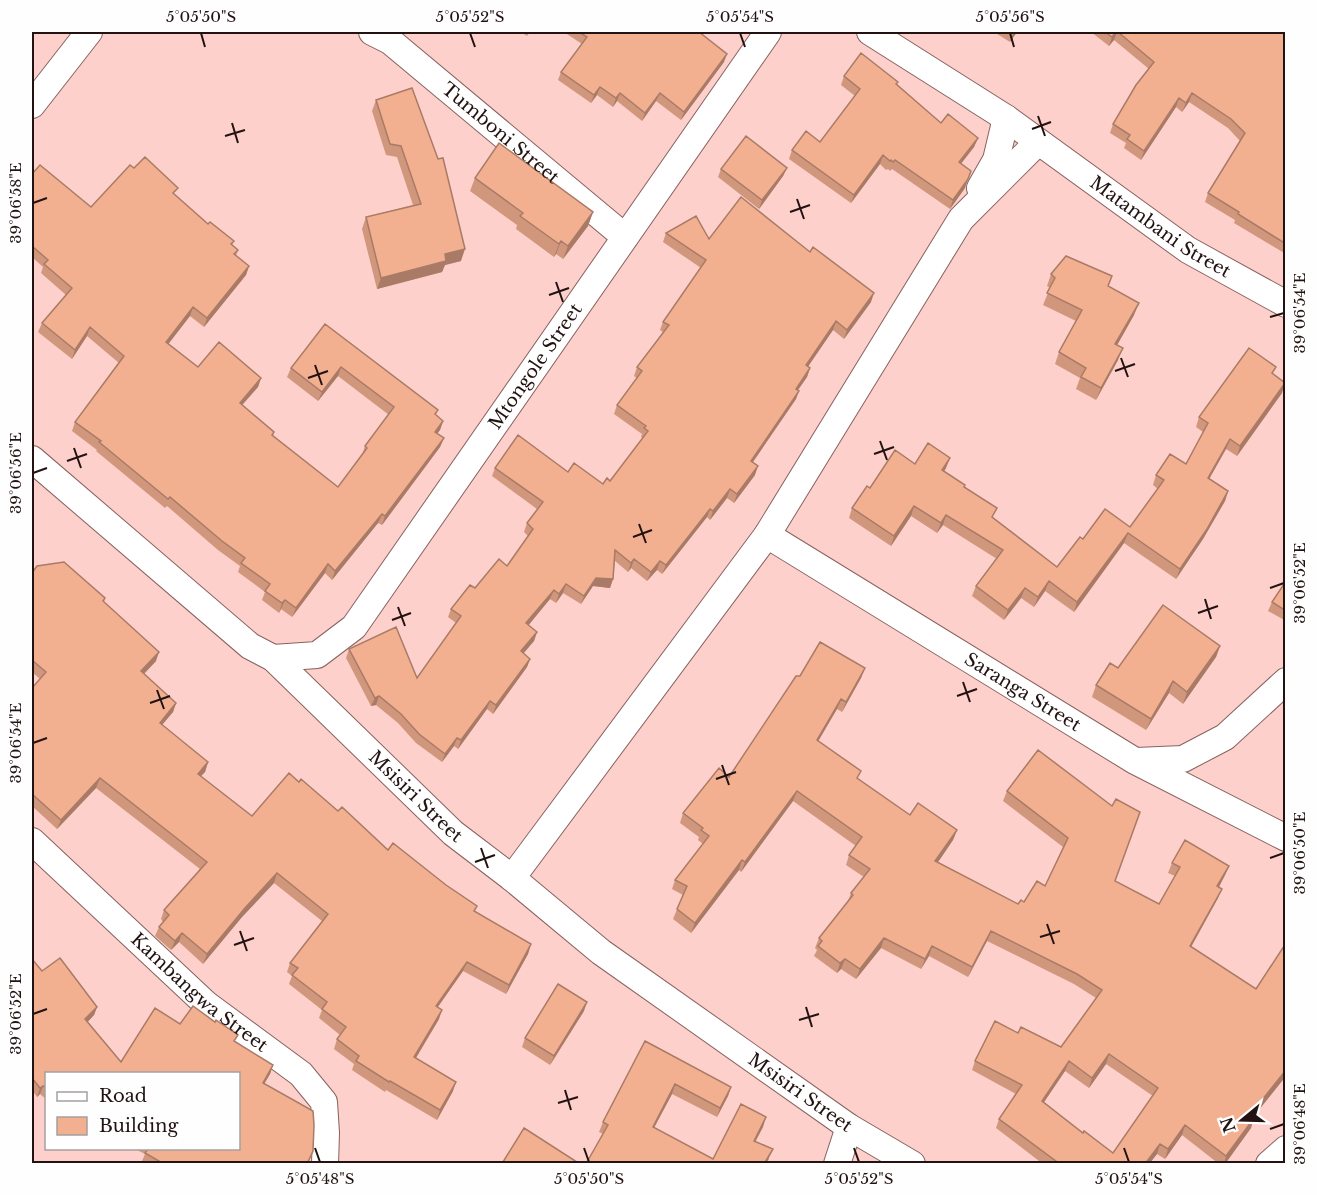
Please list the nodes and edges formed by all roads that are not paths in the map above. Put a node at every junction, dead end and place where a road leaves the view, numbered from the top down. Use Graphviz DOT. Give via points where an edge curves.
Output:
graph roads {
  1 [pos="88,32"];
  2 [pos="372,32"];
  3 [pos="768,32"];
  4 [pos="870,32"];
  5 [pos="32,105"];
  6 [pos="1006,118"];
  7 [pos="1038,142"];
  8 [pos="961,219"];
  9 [pos="625,237"];
  10 [pos="1286,304"];
  11 [pos="32,459"];
  12 [pos="767,536"];
  13 [pos="273,658"];
  14 [pos="1286,681"];
  15 [pos="1135,761"];
  16 [pos="1286,838"];
  17 [pos="32,841"];
  18 [pos="512,878"];
  19 [pos="849,1127"];
  20 [pos="1286,1149"];
  21 [pos="325,1164"];
  22 [pos="837,1164"];
  23 [pos="912,1164"];
  24 [pos="1269,1164"];
  1 -- 5 [label="street"];
  2 -- 9 [label="street, Tumboni Street" via="390,41"];
  3 -- 9 [label="street, Mtongole Street"];
  4 -- 6 [label="street, Matambani Street"];
  6 -- 7 [label="street, Matambani Street"];
  6 -- 8 [label="street" via="996,160"];
  7 -- 8 [label="street"];
  7 -- 10 [label="street, Matambani Street" via="1188,250"];
  8 -- 12 [label="street"];
  9 -- 13 [label="street, Mtongole Street" via="354,627 317,655"];
  11 -- 13 [label="street, Msisiri Street" via="250,646"];
  12 -- 15 [label="street, Saranga Street"];
  12 -- 18 [label="street"];
  13 -- 18 [label="street, Msisiri Street" via="453,833"];
  14 -- 15 [label="street" via="1225,736 1204,748 1183,759"];
  15 -- 16 [label="street, Saranga Street"];
  17 -- 21 [label="street, Kambangwa Street" via="206,1004 301,1074 324,1102"];
  18 -- 19 [label="street, Msisiri Street" via="601,952"];
  19 -- 22 [label="street"];
  19 -- 23 [label="street, Msisiri Street"];
  20 -- 24 [label="street"];
}
